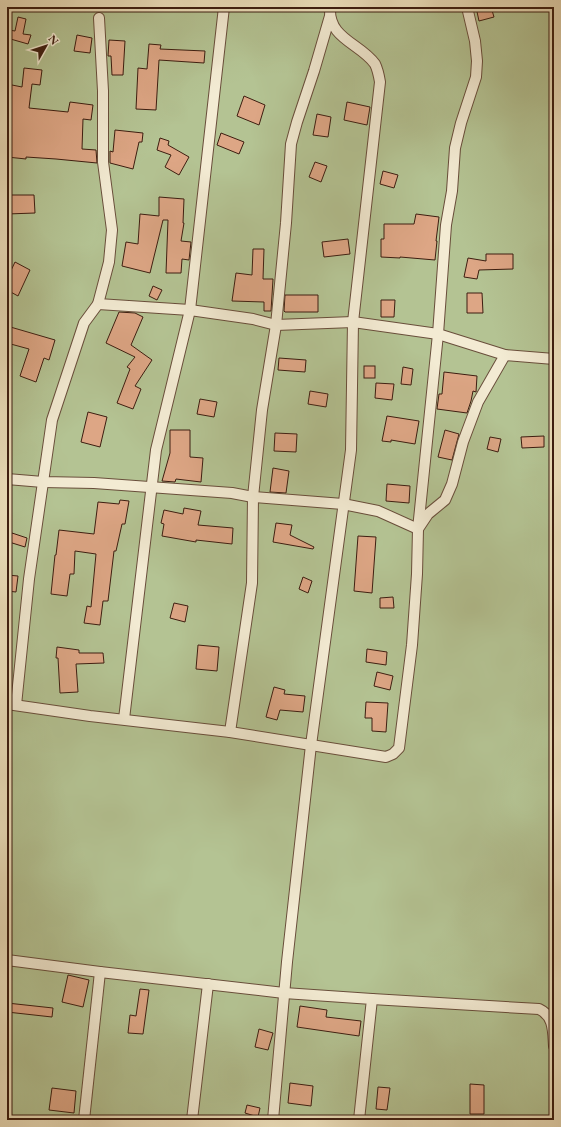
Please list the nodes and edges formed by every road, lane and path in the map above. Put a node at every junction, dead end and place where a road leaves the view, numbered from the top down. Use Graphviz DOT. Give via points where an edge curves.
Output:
graph roads {
  1 [pos="224,7"];
  2 [pos="467,7"];
  3 [pos="330,11"];
  4 [pos="99,18"];
  5 [pos="98,304"];
  6 [pos="190,310"];
  7 [pos="352,322"];
  8 [pos="276,325"];
  9 [pos="438,334"];
  10 [pos="505,355"];
  11 [pos="554,359"];
  12 [pos="7,479"];
  13 [pos="43,482"];
  14 [pos="151,487"];
  15 [pos="253,497"];
  16 [pos="343,504"];
  17 [pos="418,529"];
  18 [pos="11,704"];
  19 [pos="124,719"];
  20 [pos="230,732"];
  21 [pos="311,745"];
  22 [pos="7,960"];
  23 [pos="100,972"];
  24 [pos="208,984"];
  25 [pos="284,992"];
  26 [pos="372,999"];
  27 [pos="554,1046"];
  28 [pos="84,1120"];
  29 [pos="192,1120"];
  30 [pos="272,1120"];
  31 [pos="359,1120"];
  1 -- 6 [label="street"];
  2 -- 9 [label="street" via="475,41 476,78 455,148"];
  3 -- 7 [label="street" via="336,30 370,58 380,82"];
  3 -- 8 [label="street" via="291,144"];
  4 -- 5 [label="street" via="103,162 112,230 109,262"];
  5 -- 6 [label="street"];
  5 -- 13 [label="street" via="84,323 52,420"];
  6 -- 8 [label="street"];
  6 -- 14 [label="street" via="156,450"];
  7 -- 8 [label="street"];
  7 -- 9 [label="street"];
  7 -- 16 [label="street" via="351,450"];
  8 -- 15 [label="street" via="262,410"];
  9 -- 10 [label="street"];
  9 -- 17 [label="street"];
  10 -- 11 [label="street"];
  10 -- 17 [label="street" via="478,402 445,500 428,514"];
  12 -- 13 [label="street"];
  13 -- 14 [label="street"];
  13 -- 18 [label="street"];
  14 -- 15 [label="street"];
  14 -- 19 [label="street"];
  15 -- 16 [label="street"];
  15 -- 20 [label="street" via="252,583"];
  16 -- 17 [label="street" via="378,511"];
  16 -- 21 [label="street"];
  17 -- 21 [label="street" via="412,645 399,748 386,757"];
  18 -- 19 [label="street"];
  19 -- 20 [label="street"];
  20 -- 21 [label="street"];
  21 -- 25 [label="street"];
  22 -- 23 [label="street"];
  23 -- 24 [label="street"];
  23 -- 28 [label="street"];
  24 -- 25 [label="street"];
  24 -- 29 [label="street"];
  25 -- 26 [label="street"];
  25 -- 30 [label="street"];
  26 -- 27 [label="street" via="539,1009 550,1018"];
  26 -- 31 [label="street"];
}
